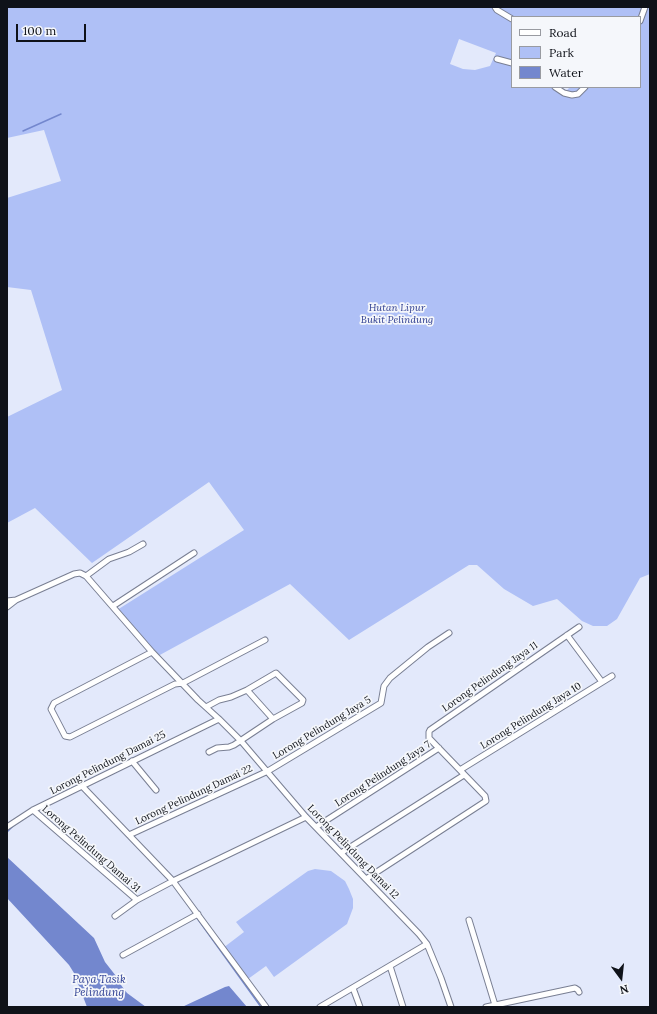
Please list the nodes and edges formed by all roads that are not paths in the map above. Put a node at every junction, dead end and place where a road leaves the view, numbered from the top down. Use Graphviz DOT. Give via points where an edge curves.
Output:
graph roads {
  1 [pos="495,7"];
  2 [pos="646,7"];
  3 [pos="511,18"];
  4 [pos="641,19"];
  5 [pos="497,59"];
  6 [pos="511,63"];
  7 [pos="556,88"];
  8 [pos="584,88"];
  9 [pos="142,544"];
  10 [pos="194,553"];
  11 [pos="86,576"];
  12 [pos="16,600"];
  13 [pos="7,601"];
  14 [pos="112,606"];
  15 [pos="7,607"];
  16 [pos="579,626"];
  17 [pos="449,633"];
  18 [pos="567,635"];
  19 [pos="265,640"];
  20 [pos="152,652"];
  21 [pos="612,676"];
  22 [pos="602,682"];
  23 [pos="183,683"];
  24 [pos="247,690"];
  25 [pos="206,707"];
  26 [pos="219,719"];
  27 [pos="273,719"];
  28 [pos="241,741"];
  29 [pos="439,748"];
  30 [pos="209,752"];
  31 [pos="132,761"];
  32 [pos="460,770"];
  33 [pos="268,771"];
  34 [pos="464,775"];
  35 [pos="82,786"];
  36 [pos="156,790"];
  37 [pos="33,810"];
  38 [pos="306,817"];
  39 [pos="7,827"];
  40 [pos="316,827"];
  41 [pos="129,835"];
  42 [pos="341,853"];
  43 [pos="366,879"];
  44 [pos="173,881"];
  45 [pos="137,900"];
  46 [pos="198,914"];
  47 [pos="115,916"];
  48 [pos="469,920"];
  49 [pos="427,944"];
  50 [pos="123,955"];
  51 [pos="390,966"];
  52 [pos="353,988"];
  53 [pos="579,992"];
  54 [pos="495,1005"];
  55 [pos="266,1007"];
  56 [pos="320,1007"];
  57 [pos="360,1007"];
  58 [pos="403,1007"];
  59 [pos="451,1007"];
  60 [pos="486,1007"];
  1 -- 3 [label="street"];
  2 -- 4 [label="street"];
  5 -- 6 [label="street"];
  7 -- 8 [label="street" via="572,95 578,94"];
  9 -- 11 [label="street" via="109,559"];
  10 -- 14 [label="street"];
  11 -- 12 [label="street" via="74,574"];
  11 -- 14 [label="street, Lorong Pelindung Damai 12"];
  12 -- 13 [label="street"];
  12 -- 15 [label="street"];
  14 -- 20 [label="street, Lorong Pelindung Damai 12"];
  16 -- 18 [label="street, Lorong Pelindung Jaya 11"];
  17 -- 33 [label="street, Lorong Pelindung Jaya 5" via="390,678 384,686 381,703"];
  18 -- 22 [label="street"];
  18 -- 29 [label="street, Lorong Pelindung Jaya 11" via="430,730 429,738"];
  19 -- 23 [label="street"];
  20 -- 23 [label="street, Lorong Pelindung Damai 12"];
  20 -- 23 [label="street" via="54,703 51,707 65,736 70,737 175,684"];
  21 -- 22 [label="street, Lorong Pelindung Jaya 10"];
  22 -- 32 [label="street, Lorong Pelindung Jaya 10"];
  23 -- 25 [label="street, Lorong Pelindung Damai 12"];
  24 -- 25 [label="street"];
  24 -- 27 [label="street"];
  24 -- 27 [label="street" via="276,673 302,698 302,703"];
  25 -- 26 [label="street, Lorong Pelindung Damai 12"];
  26 -- 28 [label="street, Lorong Pelindung Damai 12"];
  26 -- 31 [label="street, Lorong Pelindung Damai 25"];
  27 -- 28 [label="street"];
  28 -- 30 [label="street"];
  28 -- 33 [label="street, Lorong Pelindung Damai 12"];
  29 -- 32 [label="street"];
  29 -- 40 [label="street, Lorong Pelindung Jaya 7"];
  31 -- 35 [label="street, Lorong Pelindung Damai 25"];
  31 -- 36 [label="street"];
  32 -- 34 [label="street"];
  33 -- 38 [label="street, Lorong Pelindung Damai 12"];
  33 -- 41 [label="street, Lorong Pelindung Damai 22"];
  34 -- 42 [label="street"];
  34 -- 43 [label="street" via="485,796 484,804"];
  35 -- 37 [label="street, Lorong Pelindung Damai 25"];
  35 -- 41 [label="street"];
  37 -- 39 [label="street, Lorong Pelindung Damai 25"];
  37 -- 45 [label="street, Lorong Pelindung Damai 31"];
  38 -- 40 [label="street, Lorong Pelindung Damai 12"];
  38 -- 44 [label="street"];
  40 -- 42 [label="street, Lorong Pelindung Damai 12"];
  41 -- 44 [label="street"];
  42 -- 43 [label="street, Lorong Pelindung Damai 12"];
  43 -- 49 [label="street, Lorong Pelindung Damai 12"];
  44 -- 45 [label="street"];
  44 -- 46 [label="street"];
  45 -- 47 [label="street"];
  46 -- 50 [label="street"];
  46 -- 55 [label="street"];
  48 -- 54 [label="street"];
  49 -- 51 [label="street"];
  49 -- 59 [label="street, Lorong Pelindung Damai 12"];
  51 -- 52 [label="street"];
  51 -- 58 [label="street"];
  52 -- 56 [label="street"];
  52 -- 57 [label="street"];
  53 -- 54 [label="street" via="575,988"];
  54 -- 60 [label="street"];
}
